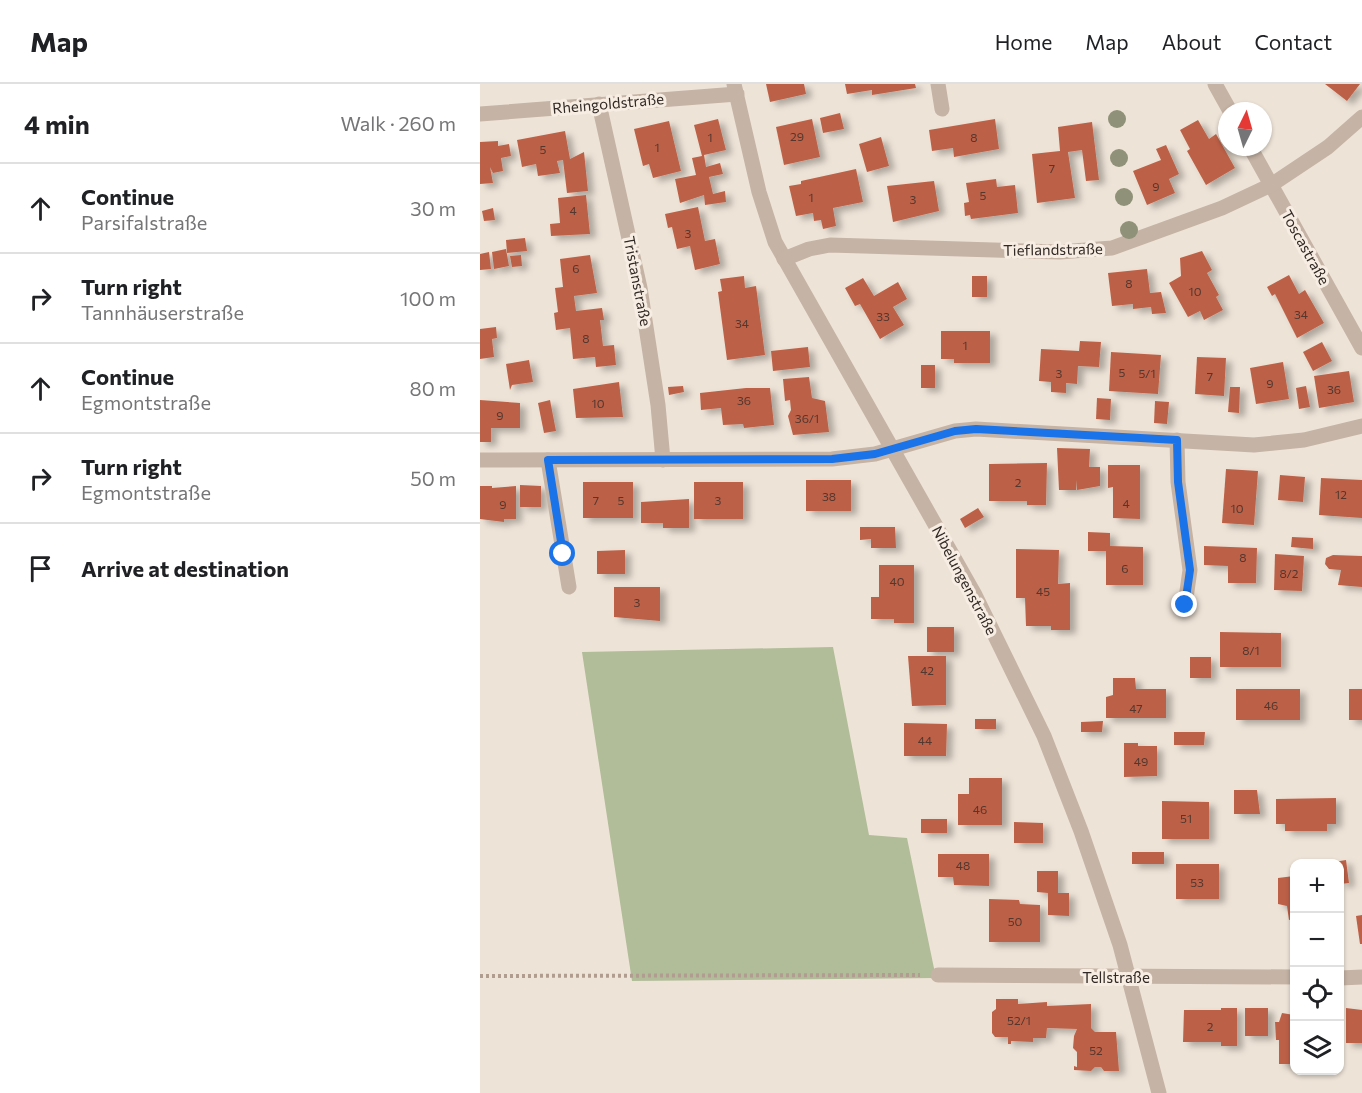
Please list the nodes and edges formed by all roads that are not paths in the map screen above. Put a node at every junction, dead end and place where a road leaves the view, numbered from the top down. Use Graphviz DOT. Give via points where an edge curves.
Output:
graph roads {
  1 [pos="938,84"];
  2 [pos="1215,84"];
  3 [pos="736,89"];
  4 [pos="1225,102"];
  5 [pos="599,104"];
  6 [pos="942,109"];
  7 [pos="480,114"];
  8 [pos="1362,117"];
  9 [pos="1255,156"];
  10 [pos="1271,185"];
  11 [pos="784,259"];
  12 [pos="1362,348"];
  13 [pos="1362,426"];
  14 [pos="1177,440"];
  15 [pos="891,450"];
  16 [pos="480,460"];
  17 [pos="548,460"];
  18 [pos="663,460"];
  19 [pos="569,587"];
  20 [pos="1185,605"];
  21 [pos="938,975"];
  22 [pos="1129,977"];
  23 [pos="1290,977"];
  24 [pos="1362,977"];
  25 [pos="1344,978"];
  26 [pos="1159,1093"];
  1 -- 6 [label="street"];
  2 -- 4 [label="street"];
  3 -- 5 [label="street, Rheingoldstraße"];
  3 -- 11 [label="street, Nibelungenstraße" via="759,192"];
  5 -- 7 [label="street, Rheingoldstraße"];
  5 -- 18 [label="street, Tristanstraße" via="640,288"];
  8 -- 10 [label="street, Tieflandstraße" via="1328,147"];
  9 -- 10 [label="street, Toscastraße"];
  10 -- 11 [label="street, Tieflandstraße" via="1135,241 1093,251 830,245"];
  10 -- 12 [label="street, Toscastraße"];
  11 -- 15 [label="street, Nibelungenstraße"];
  13 -- 14 [label="street" via="1281,443"];
  14 -- 15 [label="street" via="976,429 955,431"];
  14 -- 20 [label="street" via="1178,482 1190,570"];
  15 -- 18 [label="street" via="832,459"];
  15 -- 22 [label="street, Nibelungenstraße" via="975,595 1044,736 1081,831"];
  16 -- 17 [label="street"];
  17 -- 18 [label="street"];
  17 -- 19 [label="street"];
  21 -- 22 [label="street, Tellstraße"];
  22 -- 23 [label="street, Tellstraße"];
  22 -- 26 [label="street, Nibelungenstraße"];
  24 -- 25 [label="street"];
}
